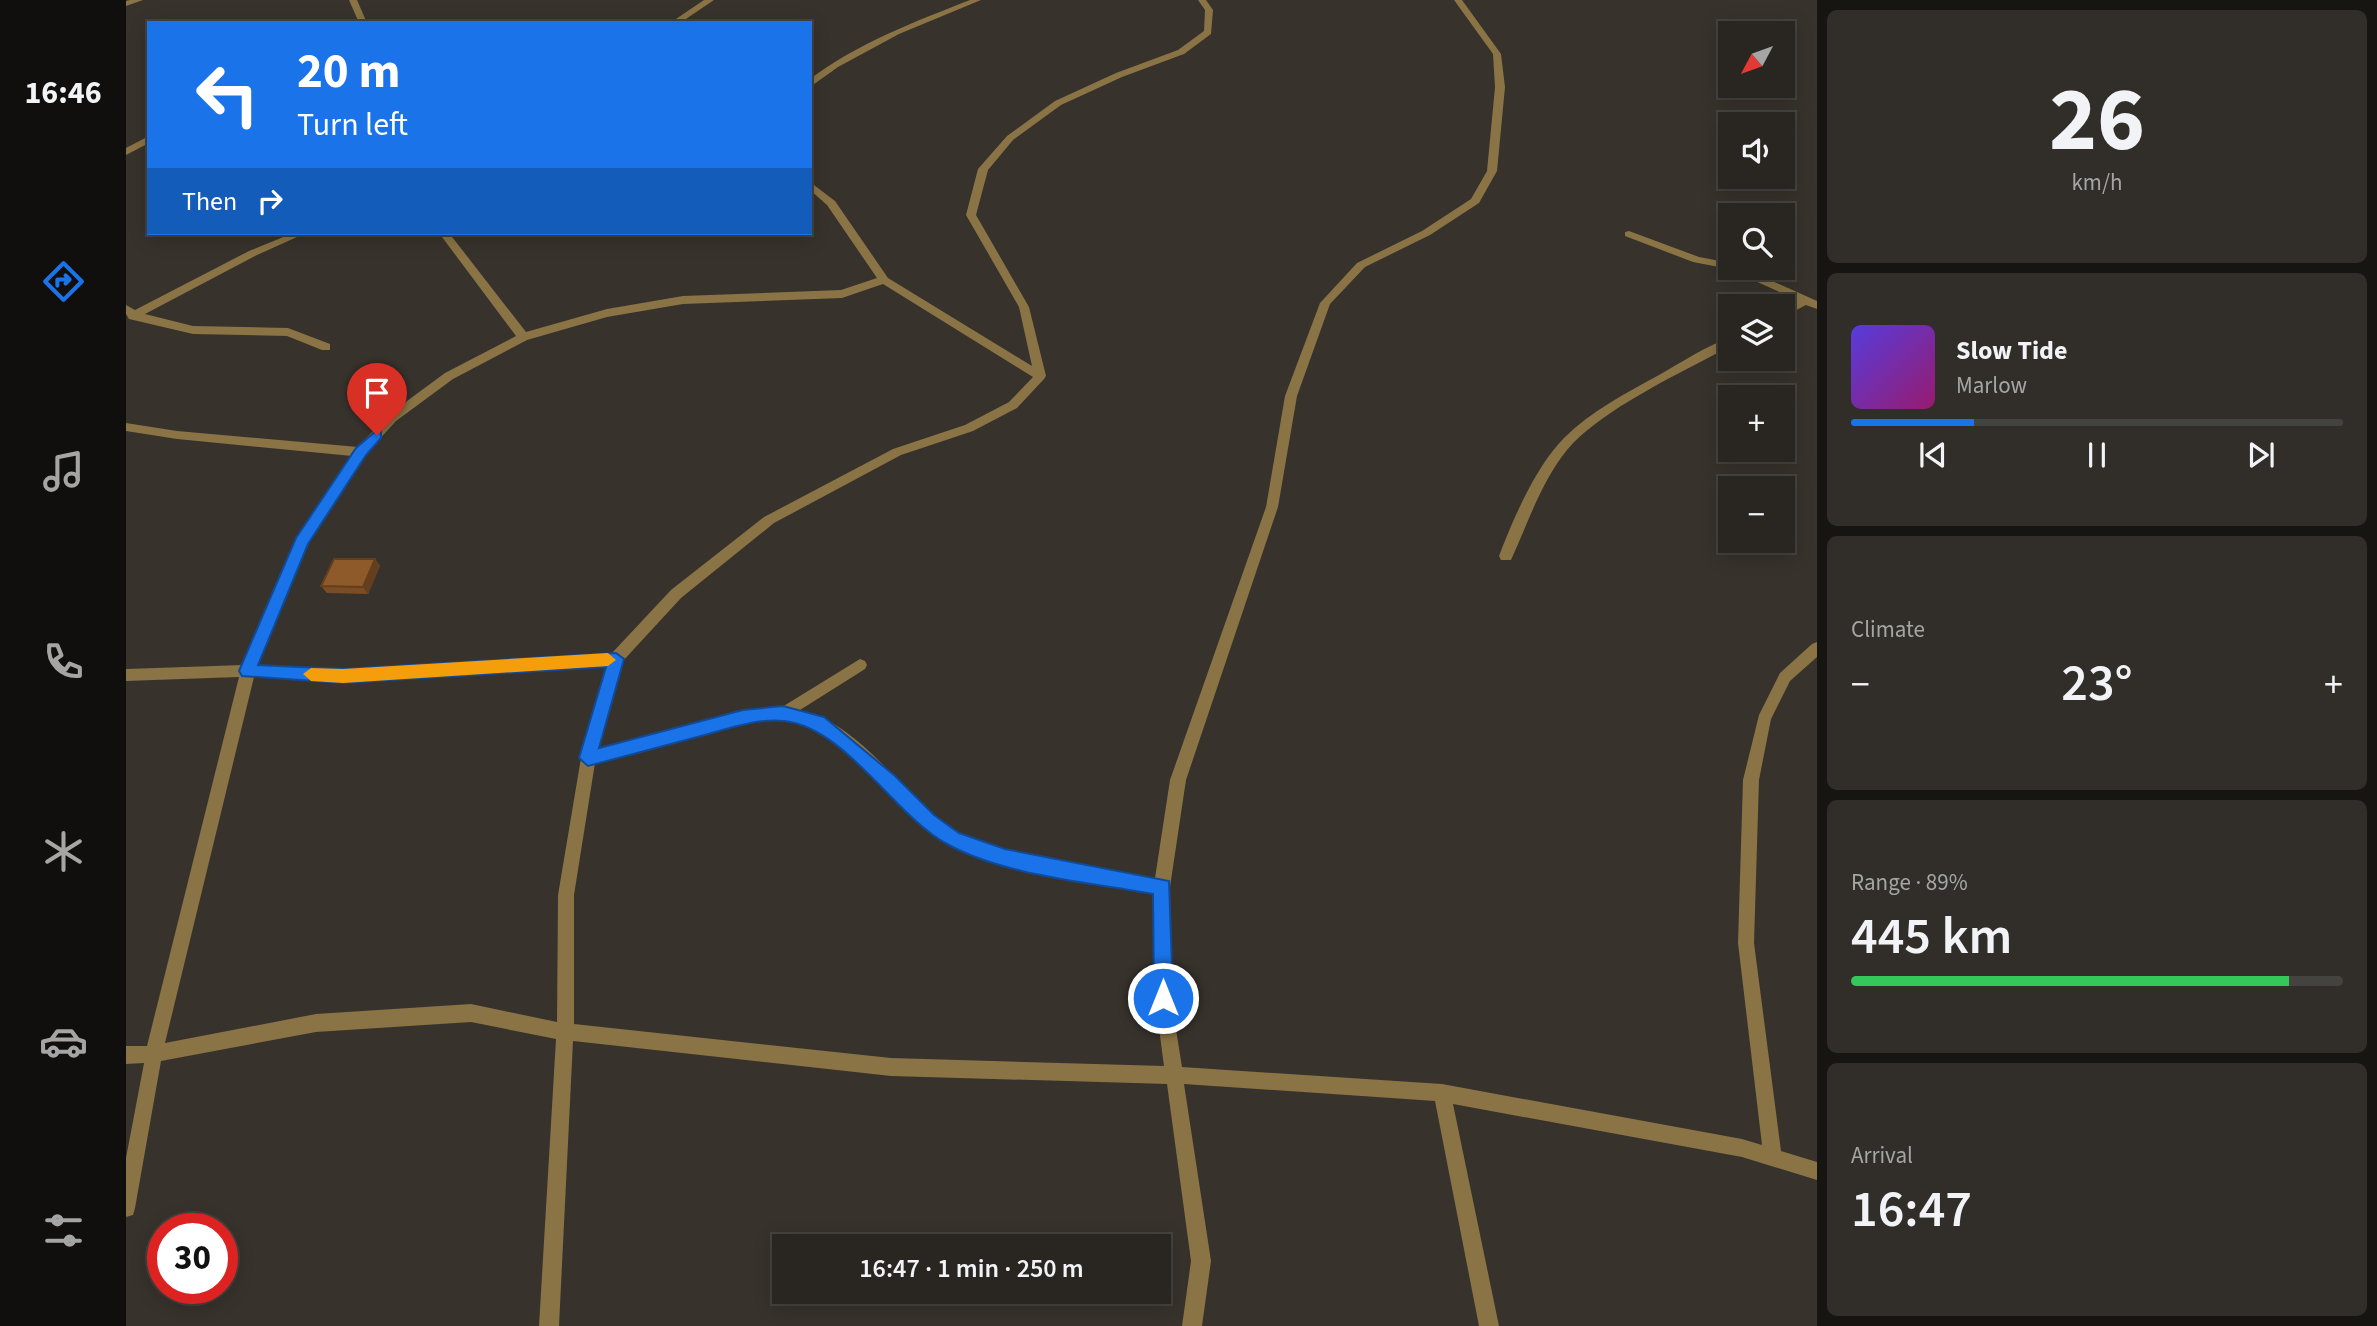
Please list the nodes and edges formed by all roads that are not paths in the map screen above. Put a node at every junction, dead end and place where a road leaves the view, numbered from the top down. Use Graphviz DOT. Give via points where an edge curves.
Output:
graph roads {
  1 [pos="139,0"];
  2 [pos="353,0"];
  3 [pos="710,0"];
  4 [pos="977,0"];
  5 [pos="1202,0"];
  6 [pos="1458,0"];
  7 [pos="126,4"];
  8 [pos="362,21"];
  9 [pos="677,21"];
  10 [pos="812,82"];
  11 [pos="147,140"];
  12 [pos="126,152"];
  13 [pos="812,187"];
  14 [pos="1629,234"];
  15 [pos="296,235"];
  16 [pos="446,235"];
  17 [pos="1718,264"];
  18 [pos="884,280"];
  19 [pos="1761,280"];
  20 [pos="1812,303"];
  21 [pos="1795,309"];
  22 [pos="129,315"];
  23 [pos="523,337"];
  24 [pos="326,348"];
  25 [pos="1718,348"];
  26 [pos="1040,376"];
  27 [pos="126,427"];
  28 [pos="361,452"];
  29 [pos="1506,556"];
  30 [pos="1817,648"];
  31 [pos="616,659"];
  32 [pos="860,665"];
  33 [pos="247,671"];
  34 [pos="126,676"];
  35 [pos="783,713"];
  36 [pos="588,758"];
  37 [pos="1162,887"];
  38 [pos="565,1032"];
  39 [pos="154,1054"];
  40 [pos="126,1055"];
  41 [pos="1176,1075"];
  42 [pos="1441,1093"];
  43 [pos="1773,1158"];
  44 [pos="1817,1171"];
  45 [pos="126,1209"];
  46 [pos="548,1326"];
  47 [pos="1192,1326"];
  48 [pos="1489,1326"];
  1 -- 7 [label="street"];
  2 -- 8 [label="street"];
  3 -- 9 [label="street"];
  4 -- 10 [label="street" via="895,32"];
  5 -- 26 [label="street" via="1209,10 1208,32 1190,46 1058,103 1010,138 983,169 971,215 1024,307"];
  6 -- 37 [label="street" via="1497,54 1500,87 1492,171 1475,201 1426,233 1361,265 1325,303 1290,396 1272,507 1178,780"];
  11 -- 12 [label="street"];
  13 -- 18 [label="street" via="831,203"];
  14 -- 17 [label="street"];
  15 -- 22 [label="street"];
  16 -- 23 [label="street"];
  18 -- 23 [label="street" via="842,294 683,300 607,313"];
  18 -- 26 [label="street"];
  19 -- 20 [label="street"];
  20 -- 21 [label="street"];
  22 -- 24 [label="street" via="193,330 288,332"];
  23 -- 28 [label="street" via="449,376 392,418"];
  25 -- 29 [label="street" via="1660,378 1568,440 1515,527"];
  26 -- 31 [label="street" via="1013,405 969,428 897,452 769,520 677,594"];
  27 -- 28 [label="street"];
  28 -- 33 [label="street" via="301,542"];
  30 -- 43 [label="street" via="1785,677 1764,719 1751,780 1746,943"];
  31 -- 33 [label="street" via="343,676"];
  31 -- 36 [label="street"];
  32 -- 35 [label="street"];
  33 -- 34 [label="street"];
  33 -- 39 [label="street"];
  35 -- 36 [label="street" via="743,718"];
  35 -- 37 [label="street" via="818,722 889,781 927,821 954,839 1005,858"];
  36 -- 38 [label="street" via="566,895"];
  37 -- 41 [label="street" via="1163,998"];
  38 -- 39 [label="street" via="471,1013 316,1023"];
  38 -- 41 [label="street" via="891,1067"];
  38 -- 46 [label="street"];
  39 -- 40 [label="street"];
  39 -- 45 [label="street"];
  41 -- 42 [label="street"];
  41 -- 47 [label="street" via="1201,1261"];
  42 -- 43 [label="street" via="1742,1148"];
  42 -- 48 [label="street"];
  43 -- 44 [label="street"];
}
